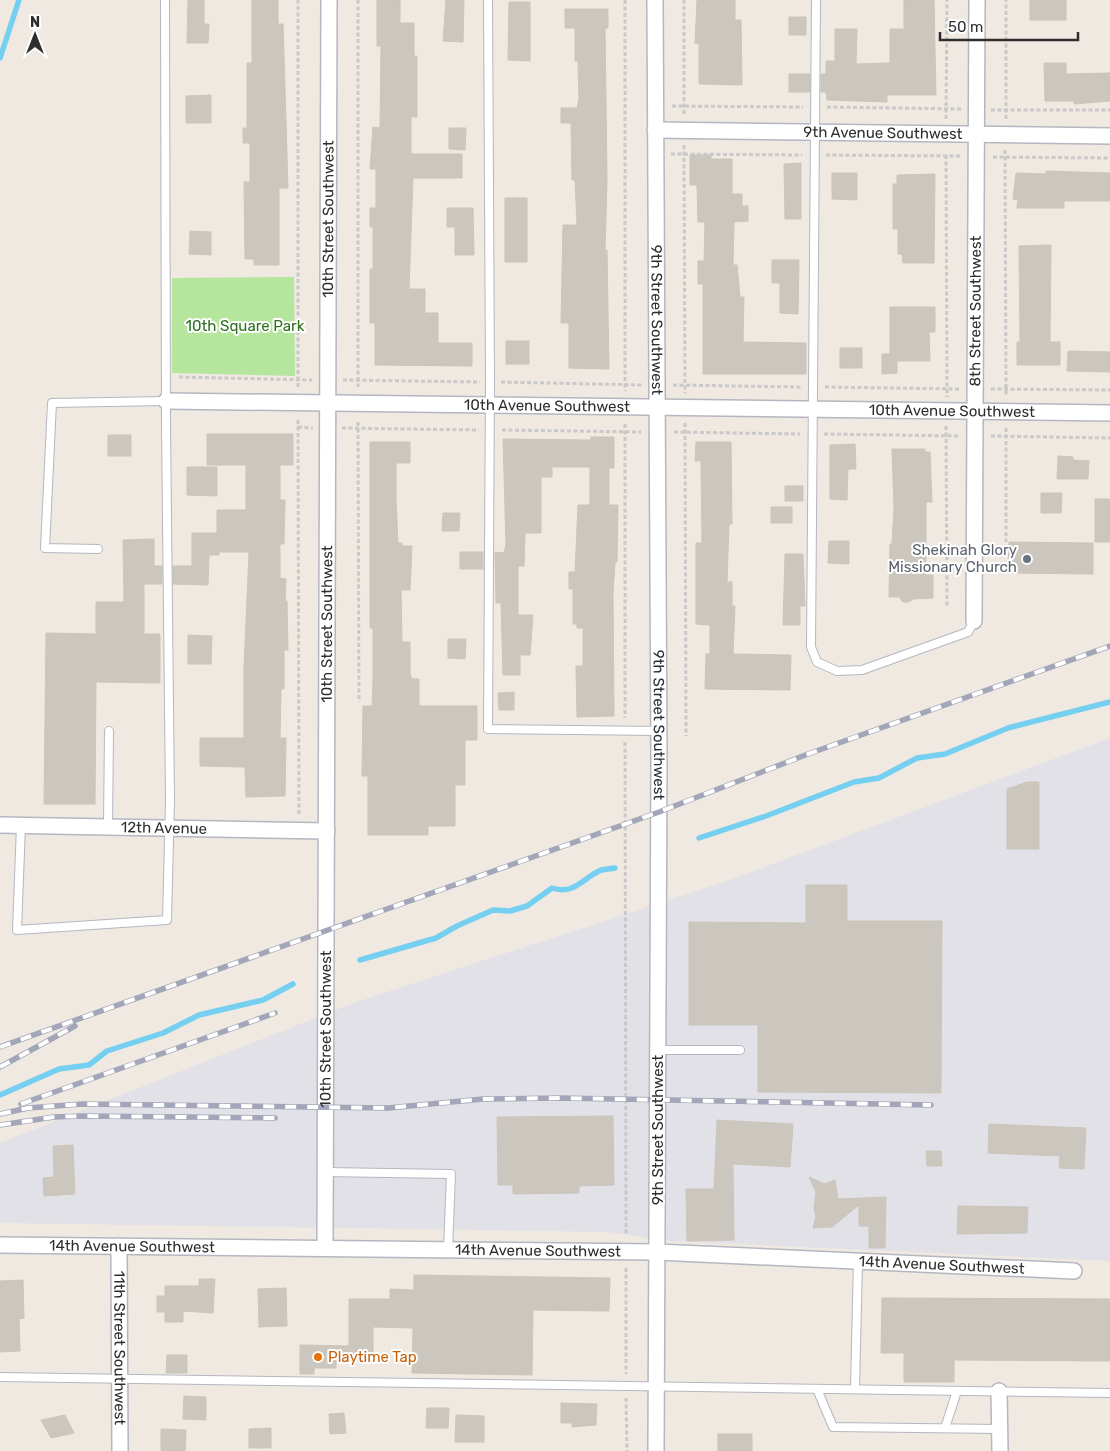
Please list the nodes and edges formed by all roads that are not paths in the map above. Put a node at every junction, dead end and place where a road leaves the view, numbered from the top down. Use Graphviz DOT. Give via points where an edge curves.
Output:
graph roads {
  1 [pos="166,0"];
  2 [pos="329,0"];
  3 [pos="488,0"];
  4 [pos="655,0"];
  5 [pos="816,0"];
  6 [pos="977,0"];
  7 [pos="655,130"];
  8 [pos="815,131"];
  9 [pos="976,134"];
  10 [pos="1110,136"];
  11 [pos="166,401"];
  12 [pos="328,403"];
  13 [pos="490,405"];
  14 [pos="656,407"];
  15 [pos="814,409"];
  16 [pos="976,411"];
  17 [pos="1110,413"];
  18 [pos="98,549"];
  19 [pos="974,621"];
  20 [pos="108,731"];
  21 [pos="658,731"];
  22 [pos="21,825"];
  23 [pos="0,826"];
  24 [pos="108,827"];
  25 [pos="170,828"];
  26 [pos="327,831"];
  27 [pos="658,1050"];
  28 [pos="740,1050"];
  29 [pos="326,1172"];
  30 [pos="0,1245"];
  31 [pos="120,1246"];
  32 [pos="325,1248"];
  33 [pos="448,1249"];
  34 [pos="657,1252"];
  35 [pos="858,1261"];
  36 [pos="1074,1271"];
  37 [pos="0,1377"];
  38 [pos="120,1379"];
  39 [pos="657,1387"];
  40 [pos="817,1389"];
  41 [pos="855,1389"];
  42 [pos="957,1391"];
  43 [pos="999,1391"];
  44 [pos="1110,1393"];
  45 [pos="944,1428"];
  46 [pos="1000,1429"];
  47 [pos="120,1451"];
  48 [pos="656,1451"];
  49 [pos="1000,1451"];
  1 -- 11 [label="lane"];
  2 -- 12 [label="street, 10th Street Southwest"];
  3 -- 13 [label="lane"];
  4 -- 7 [label="street, 9th Street Southwest"];
  5 -- 8 [label="lane"];
  6 -- 9 [label="street, 8th Street Southwest"];
  7 -- 8 [label="street, 9th Avenue Southwest"];
  7 -- 14 [label="street, 9th Street Southwest"];
  8 -- 9 [label="street, 9th Avenue Southwest"];
  8 -- 15 [label="lane"];
  9 -- 10 [label="street, 9th Avenue Southwest"];
  9 -- 16 [label="street, 8th Street Southwest"];
  11 -- 12 [label="street, 10th Avenue Southwest"];
  11 -- 18 [label="lane" via="52,403 45,548"];
  11 -- 25 [label="lane"];
  12 -- 13 [label="street, 10th Avenue Southwest"];
  12 -- 26 [label="street, 10th Street Southwest"];
  13 -- 14 [label="street, 10th Avenue Southwest"];
  13 -- 21 [label="lane" via="488,730"];
  14 -- 15 [label="street, 10th Avenue Southwest"];
  14 -- 21 [label="street, 9th Street Southwest"];
  15 -- 16 [label="street, 10th Avenue Southwest"];
  15 -- 19 [label="lane" via="811,647 818,662 837,671 862,670 968,632"];
  16 -- 17 [label="street, 10th Avenue Southwest"];
  16 -- 19 [label="street, 8th Street Southwest"];
  20 -- 24 [label="lane"];
  21 -- 27 [label="street, 9th Street Southwest"];
  22 -- 23 [label="street, 12th Avenue"];
  22 -- 24 [label="street, 12th Avenue"];
  22 -- 25 [label="lane" via="17,930 168,920"];
  24 -- 25 [label="street, 12th Avenue"];
  25 -- 26 [label="street, 12th Avenue"];
  26 -- 29 [label="street, 10th Street Southwest"];
  27 -- 28 [label="lane"];
  27 -- 34 [label="street, 9th Street Southwest"];
  29 -- 32 [label="street, 10th Street Southwest"];
  29 -- 33 [label="lane" via="451,1174"];
  30 -- 31 [label="street, 14th Avenue Southwest"];
  31 -- 32 [label="street, 14th Avenue Southwest"];
  31 -- 38 [label="street, 11th Street Southwest"];
  32 -- 33 [label="street, 14th Avenue Southwest"];
  33 -- 34 [label="street, 14th Avenue Southwest"];
  34 -- 35 [label="street, 14th Avenue Southwest"];
  34 -- 39 [label="street, 9th Street Southwest"];
  35 -- 36 [label="street, 14th Avenue Southwest"];
  35 -- 41 [label="lane"];
  37 -- 38 [label="lane"];
  38 -- 39 [label="lane"];
  38 -- 47 [label="street, 11th Street Southwest"];
  39 -- 40 [label="lane"];
  39 -- 48 [label="street, 9th Street Southwest"];
  40 -- 41 [label="lane"];
  40 -- 45 [label="lane" via="832,1427"];
  41 -- 42 [label="lane"];
  42 -- 43 [label="lane"];
  42 -- 45 [label="lane"];
  43 -- 44 [label="lane"];
  43 -- 46 [label="street"];
  45 -- 46 [label="lane"];
  46 -- 49 [label="street"];
}
